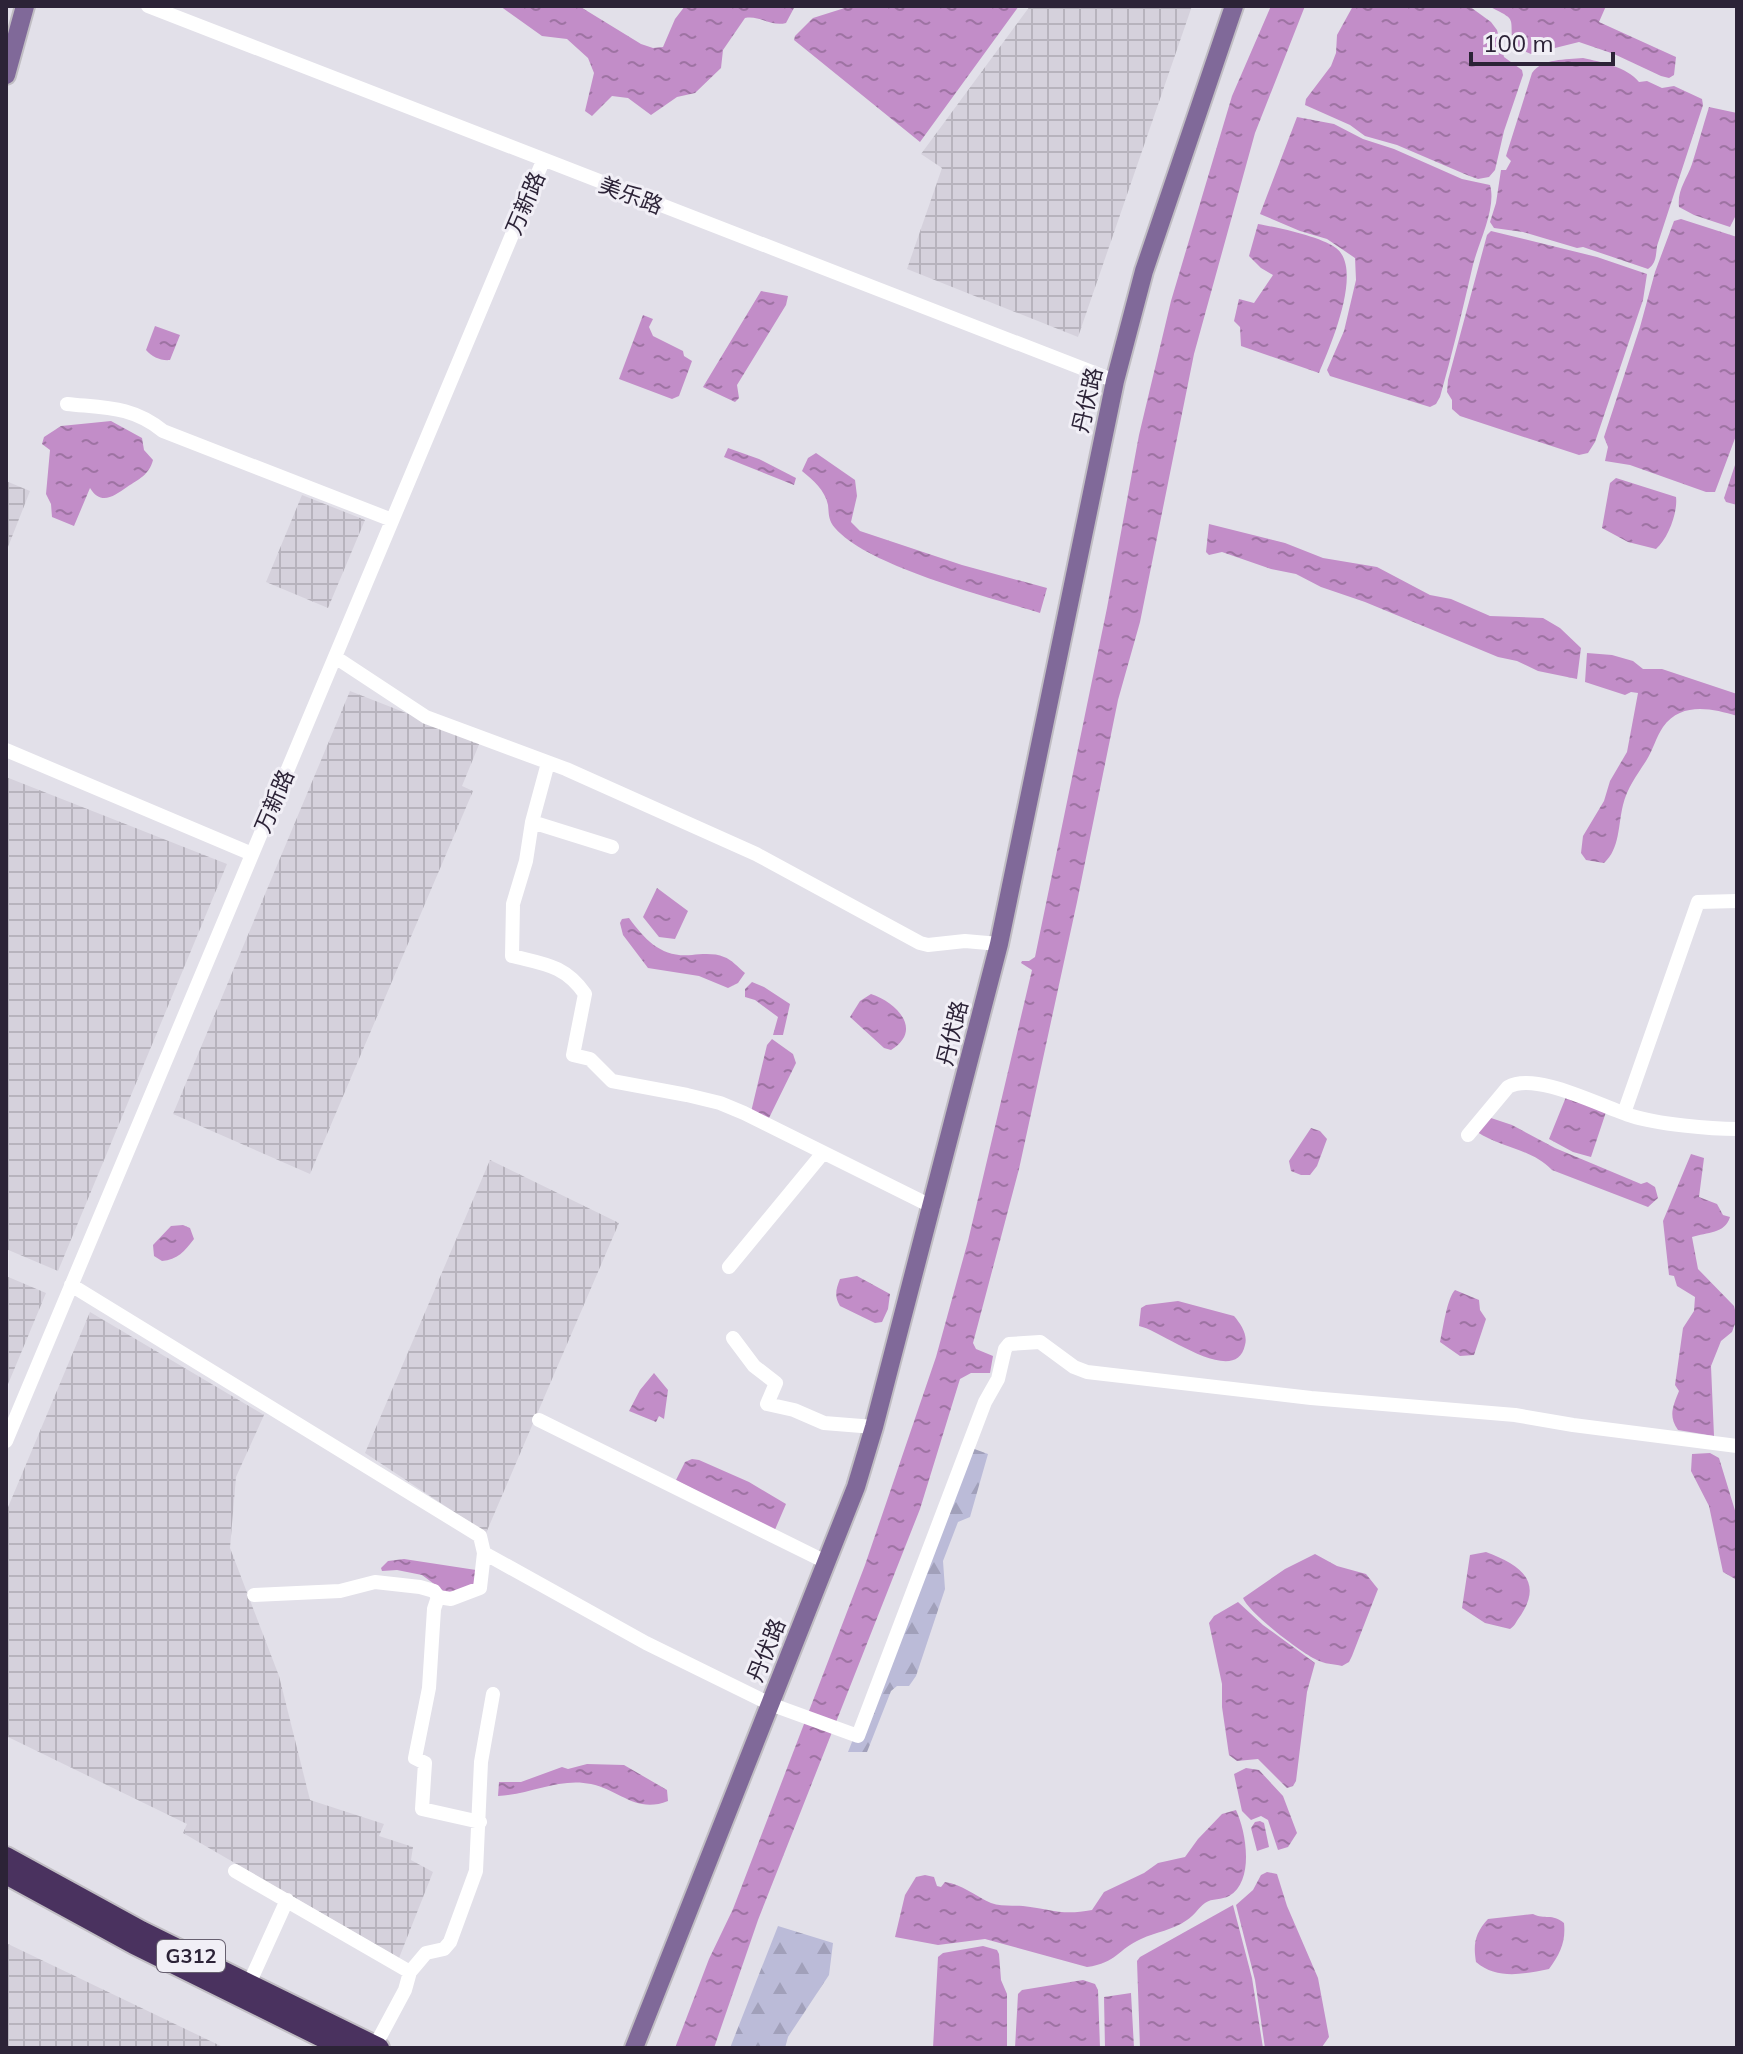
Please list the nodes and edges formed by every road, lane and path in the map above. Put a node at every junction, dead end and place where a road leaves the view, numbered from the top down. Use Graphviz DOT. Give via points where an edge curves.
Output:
graph roads {
  1 [pos="25,6"];
  2 [pos="148,6"];
  3 [pos="1234,6"];
  4 [pos="6,75"];
  5 [pos="543,161"];
  6 [pos="1115,381"];
  7 [pos="67,404"];
  8 [pos="392,520"];
  9 [pos="335,657"];
  10 [pos="6,750"];
  11 [pos="548,763"];
  12 [pos="532,822"];
  13 [pos="612,847"];
  14 [pos="252,854"];
  15 [pos="1737,901"];
  16 [pos="999,944"];
  17 [pos="1624,1113"];
  18 [pos="1737,1129"];
  19 [pos="1468,1135"];
  20 [pos="823,1153"];
  21 [pos="933,1207"];
  22 [pos="729,1267"];
  23 [pos="71,1285"];
  24 [pos="733,1338"];
  25 [pos="539,1420"];
  26 [pos="874,1427"];
  27 [pos="6,1441"];
  28 [pos="1737,1446"];
  29 [pos="484,1553"];
  30 [pos="826,1562"];
  31 [pos="254,1595"];
  32 [pos="438,1597"];
  33 [pos="493,1694"];
  34 [pos="776,1706"];
  35 [pos="480,1822"];
  36 [pos="6,1857"];
  37 [pos="235,1871"];
  38 [pos="6,1874"];
  39 [pos="287,1900"];
  40 [pos="410,1972"];
  41 [pos="248,1986"];
  42 [pos="376,2047"];
  43 [pos="344,2048"];
  44 [pos="634,2048"];
  1 -- 4 [label="main road"];
  2 -- 5 [label="street, 美乐路"];
  3 -- 6 [label="main road, 丹伏路" via="1144,271"];
  5 -- 6 [label="street, 美乐路"];
  5 -- 8 [label="street, 万新路"];
  6 -- 16 [label="main road, 丹伏路"];
  7 -- 8 [label="street" via="126,409 163,431"];
  8 -- 9 [label="street, 万新路"];
  9 -- 11 [label="street" via="426,717"];
  9 -- 14 [label="street, 万新路"];
  10 -- 14 [label="street"];
  11 -- 12 [label="street"];
  11 -- 16 [label="street" via="756,854 920,943"];
  12 -- 13 [label="street"];
  12 -- 20 [label="street" via="513,904 512,956 564,971 585,994 573,1055 590,1059 612,1081 720,1103"];
  14 -- 23 [label="street, 万新路"];
  15 -- 17 [label="street" via="1698,902"];
  16 -- 21 [label="main road, 丹伏路"];
  17 -- 18 [label="street"];
  17 -- 19 [label="street" via="1526,1081 1508,1087"];
  20 -- 21 [label="street"];
  20 -- 22 [label="street"];
  21 -- 26 [label="main road, 丹伏路"];
  23 -- 27 [label="street, 万新路"];
  23 -- 29 [label="street" via="480,1536"];
  24 -- 26 [label="street" via="754,1366 776,1383 767,1404 824,1423"];
  25 -- 30 [label="street"];
  26 -- 30 [label="main road, 丹伏路"];
  28 -- 34 [label="street" via="1501,1413 1087,1372 1040,1342 1009,1344 858,1736"];
  29 -- 32 [label="street" via="480,1588 451,1599"];
  29 -- 34 [label="street" via="646,1643"];
  30 -- 34 [label="main road, 丹伏路"];
  31 -- 32 [label="street" via="340,1591 375,1582 420,1587"];
  32 -- 35 [label="street" via="415,1758 425,1763 422,1809"];
  33 -- 35 [label="street" via="481,1762"];
  34 -- 44 [label="main road, 丹伏路"];
  35 -- 40 [label="street" via="476,1871 450,1942 426,1953"];
  36 -- 41 [label="highway, G312"];
  37 -- 39 [label="street"];
  38 -- 43 [label="highway, G312"];
  39 -- 40 [label="street"];
  39 -- 41 [label="street"];
  40 -- 42 [label="street"];
  41 -- 42 [label="highway, G312"];
}
